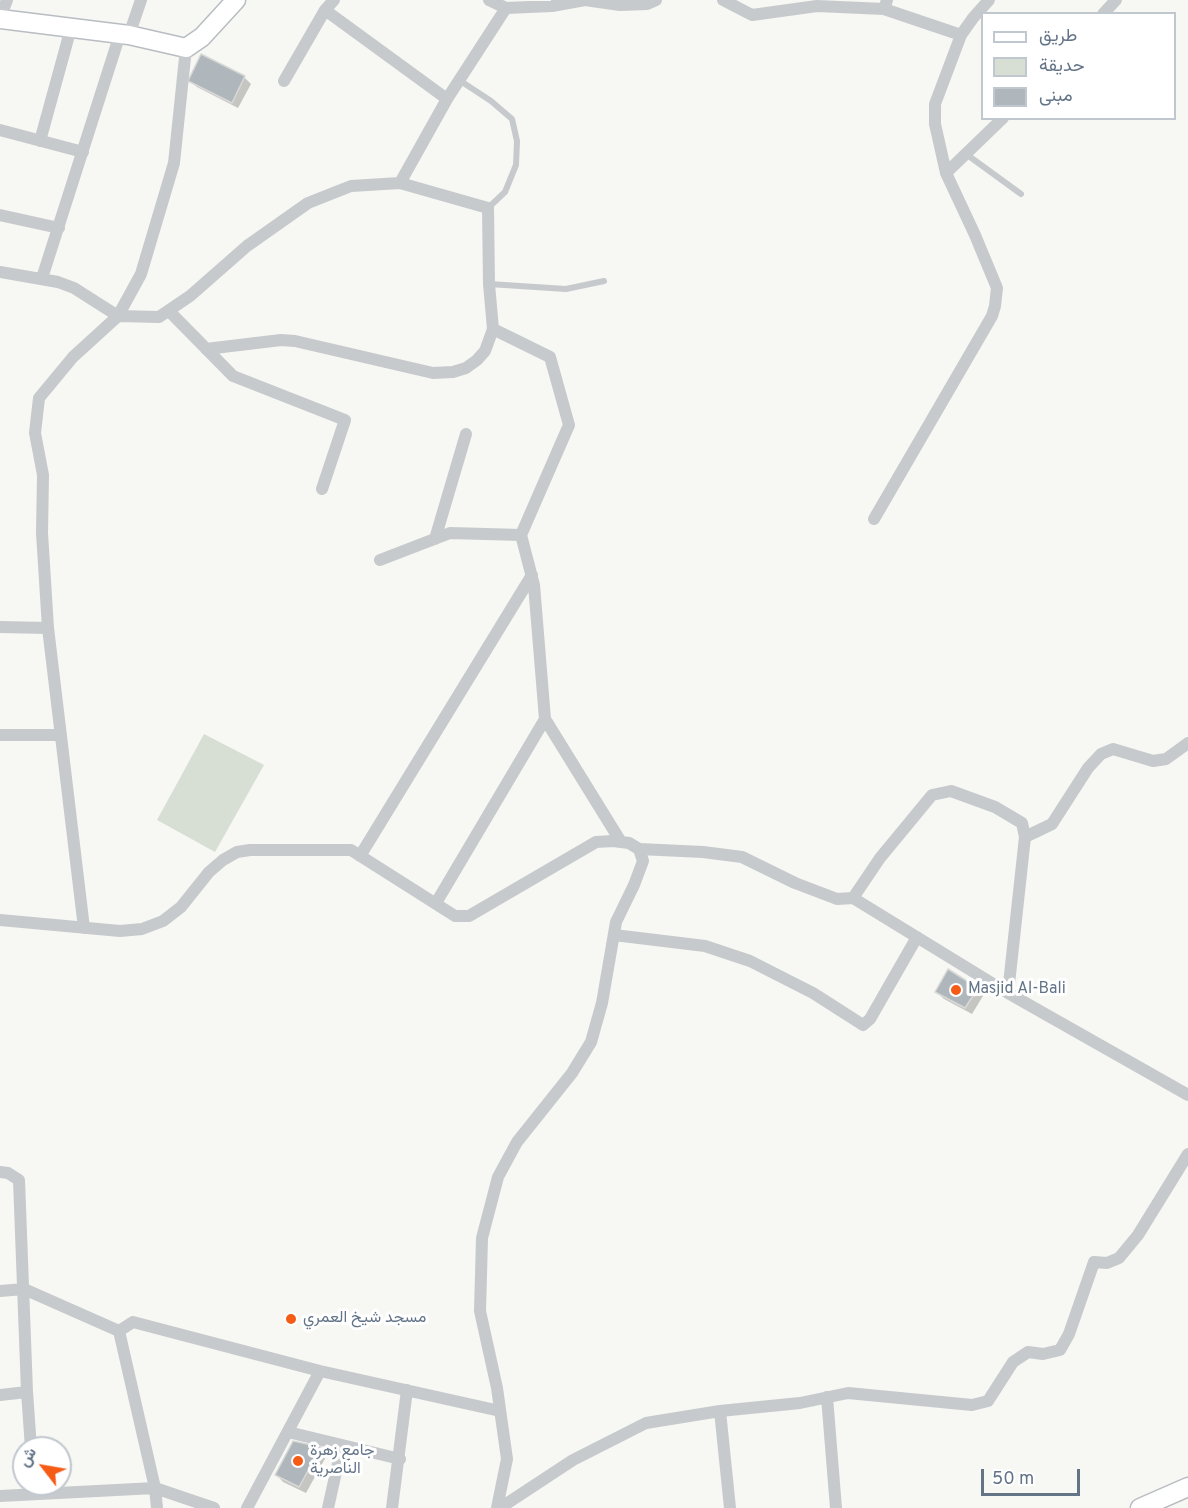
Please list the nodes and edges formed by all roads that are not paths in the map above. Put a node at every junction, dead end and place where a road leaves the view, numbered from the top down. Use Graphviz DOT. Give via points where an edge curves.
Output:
graph roads {
  1 [pos="7,0"];
  2 [pos="141,0"];
  3 [pos="236,0"];
  4 [pos="334,0"];
  5 [pos="489,0"];
  6 [pos="656,0"];
  7 [pos="723,0"];
  8 [pos="989,0"];
  9 [pos="1116,0"];
  10 [pos="620,3"];
  11 [pos="886,4"];
  12 [pos="506,8"];
  13 [pos="325,10"];
  14 [pos="1105,12"];
  15 [pos="0,18"];
  16 [pos="71,28"];
  17 [pos="124,35"];
  18 [pos="961,35"];
  19 [pos="186,48"];
  20 [pos="459,80"];
  21 [pos="284,81"];
  22 [pos="447,99"];
  23 [pos="1001,120"];
  24 [pos="0,130"];
  25 [pos="40,141"];
  26 [pos="83,152"];
  27 [pos="966,154"];
  28 [pos="946,173"];
  29 [pos="400,183"];
  30 [pos="1021,194"];
  31 [pos="488,208"];
  32 [pos="0,215"];
  33 [pos="58,228"];
  34 [pos="0,272"];
  35 [pos="42,278"];
  36 [pos="604,281"];
  37 [pos="489,284"];
  38 [pos="169,310"];
  39 [pos="118,316"];
  40 [pos="493,329"];
  41 [pos="206,349"];
  42 [pos="466,434"];
  43 [pos="322,489"];
  44 [pos="874,519"];
  45 [pos="521,535"];
  46 [pos="435,539"];
  47 [pos="380,560"];
  48 [pos="532,575"];
  49 [pos="0,627"];
  50 [pos="48,627"];
  51 [pos="545,719"];
  52 [pos="0,735"];
  53 [pos="61,735"];
  54 [pos="1188,743"];
  55 [pos="1025,837"];
  56 [pos="621,842"];
  57 [pos="639,849"];
  58 [pos="360,856"];
  59 [pos="853,898"];
  60 [pos="435,903"];
  61 [pos="0,920"];
  62 [pos="84,928"];
  63 [pos="614,935"];
  64 [pos="917,937"];
  65 [pos="1008,993"];
  66 [pos="1188,1095"];
  67 [pos="1188,1154"];
  68 [pos="0,1172"];
  69 [pos="24,1289"];
  70 [pos="0,1291"];
  71 [pos="119,1331"];
  72 [pos="320,1371"];
  73 [pos="407,1390"];
  74 [pos="27,1392"];
  75 [pos="0,1395"];
  76 [pos="827,1397"];
  77 [pos="500,1411"];
  78 [pos="720,1411"];
  79 [pos="288,1432"];
  80 [pos="30,1436"];
  81 [pos="342,1445"];
  82 [pos="400,1459"];
  83 [pos="1188,1487"];
  84 [pos="156,1488"];
  85 [pos="72,1489"];
  86 [pos="157,1508"];
  87 [pos="214,1508"];
  88 [pos="247,1508"];
  89 [pos="328,1508"];
  90 [pos="392,1508"];
  91 [pos="499,1508"];
  92 [pos="730,1508"];
  93 [pos="836,1508"];
  94 [pos="1140,1508"];
  1 -- 15 [label="street"];
  2 -- 17 [label="street"];
  3 -- 19 [label="main road" via="202,37"];
  4 -- 13 [label="street"];
  5 -- 12 [label="street"];
  6 -- 10 [label="street" via="647,4"];
  7 -- 11 [label="street" via="752,15 817,6"];
  8 -- 18 [label="street"];
  9 -- 14 [label="street"];
  10 -- 12 [label="street" via="585,0"];
  11 -- 18 [label="street"];
  12 -- 20 [label="street"];
  13 -- 21 [label="street"];
  13 -- 22 [label="street"];
  15 -- 16 [label="main road"];
  16 -- 17 [label="main road"];
  16 -- 25 [label="street"];
  17 -- 19 [label="main road"];
  17 -- 26 [label="street"];
  18 -- 28 [label="street" via="935,104 935,124"];
  19 -- 39 [label="street" via="174,163 141,274"];
  20 -- 22 [label="street"];
  20 -- 31 [label="lane" via="512,119 517,141 516,165 504,192"];
  22 -- 29 [label="street"];
  23 -- 27 [label="street"];
  24 -- 25 [label="street"];
  25 -- 26 [label="street"];
  26 -- 33 [label="street"];
  27 -- 28 [label="street"];
  27 -- 30 [label="lane"];
  28 -- 44 [label="street" via="992,273 997,288 996,306"];
  29 -- 31 [label="street"];
  29 -- 38 [label="street" via="351,186 308,203 247,246"];
  31 -- 37 [label="street"];
  32 -- 33 [label="street"];
  33 -- 35 [label="street"];
  34 -- 35 [label="street"];
  35 -- 39 [label="street" via="74,288"];
  36 -- 37 [label="lane" via="566,289"];
  37 -- 40 [label="street"];
  38 -- 39 [label="street" via="159,317"];
  38 -- 41 [label="street"];
  39 -- 50 [label="street" via="73,357 39,398 35,433 43,475"];
  40 -- 41 [label="street" via="477,360 453,372 433,373 296,341"];
  40 -- 45 [label="street" via="550,357 569,425"];
  41 -- 43 [label="street" via="233,376 345,420"];
  42 -- 46 [label="street"];
  45 -- 46 [label="street" via="450,533"];
  45 -- 48 [label="street"];
  46 -- 47 [label="street"];
  48 -- 51 [label="street"];
  48 -- 58 [label="street"];
  49 -- 50 [label="street"];
  50 -- 53 [label="street"];
  51 -- 56 [label="street"];
  51 -- 60 [label="street"];
  52 -- 53 [label="street"];
  53 -- 62 [label="street"];
  54 -- 55 [label="street" via="1166,759 1153,761 1113,749 1101,754 1052,824"];
  55 -- 59 [label="street" via="1022,824 995,807 951,790 933,795 880,858"];
  55 -- 65 [label="street"];
  56 -- 57 [label="street"];
  56 -- 60 [label="street" via="596,842 469,916 455,916"];
  57 -- 59 [label="street" via="742,857 837,899"];
  57 -- 63 [label="street" via="643,861"];
  58 -- 60 [label="street"];
  58 -- 62 [label="street" via="351,850 237,852 209,872 181,907 163,921 131,930"];
  59 -- 64 [label="street"];
  61 -- 62 [label="street"];
  63 -- 64 [label="street" via="705,946 750,961 813,993 863,1025"];
  63 -- 77 [label="street" via="591,1042 572,1073 517,1142 498,1177 482,1238 480,1311"];
  64 -- 65 [label="street"];
  65 -- 66 [label="street"];
  67 -- 76 [label="street" via="1138,1235 1119,1258 1107,1263 1094,1262 1060,1350 1028,1352 1013,1362 988,1401 972,1406 848,1393"];
  68 -- 69 [label="street" via="19,1180"];
  69 -- 70 [label="street"];
  69 -- 71 [label="street"];
  69 -- 74 [label="street"];
  71 -- 72 [label="street" via="133,1322"];
  71 -- 84 [label="street"];
  72 -- 73 [label="street"];
  72 -- 79 [label="street"];
  73 -- 77 [label="street"];
  73 -- 82 [label="street"];
  74 -- 75 [label="street"];
  74 -- 80 [label="street"];
  76 -- 78 [label="street"];
  76 -- 93 [label="street"];
  77 -- 91 [label="street" via="507,1459"];
  78 -- 91 [label="street" via="646,1423 623,1433"];
  78 -- 92 [label="street"];
  79 -- 81 [label="street"];
  79 -- 88 [label="street"];
  81 -- 82 [label="street"];
  81 -- 89 [label="street"];
  82 -- 90 [label="street"];
  83 -- 94 [label="main road"];
  84 -- 85 [label="street"];
  84 -- 86 [label="street"];
  84 -- 87 [label="street"];
}
